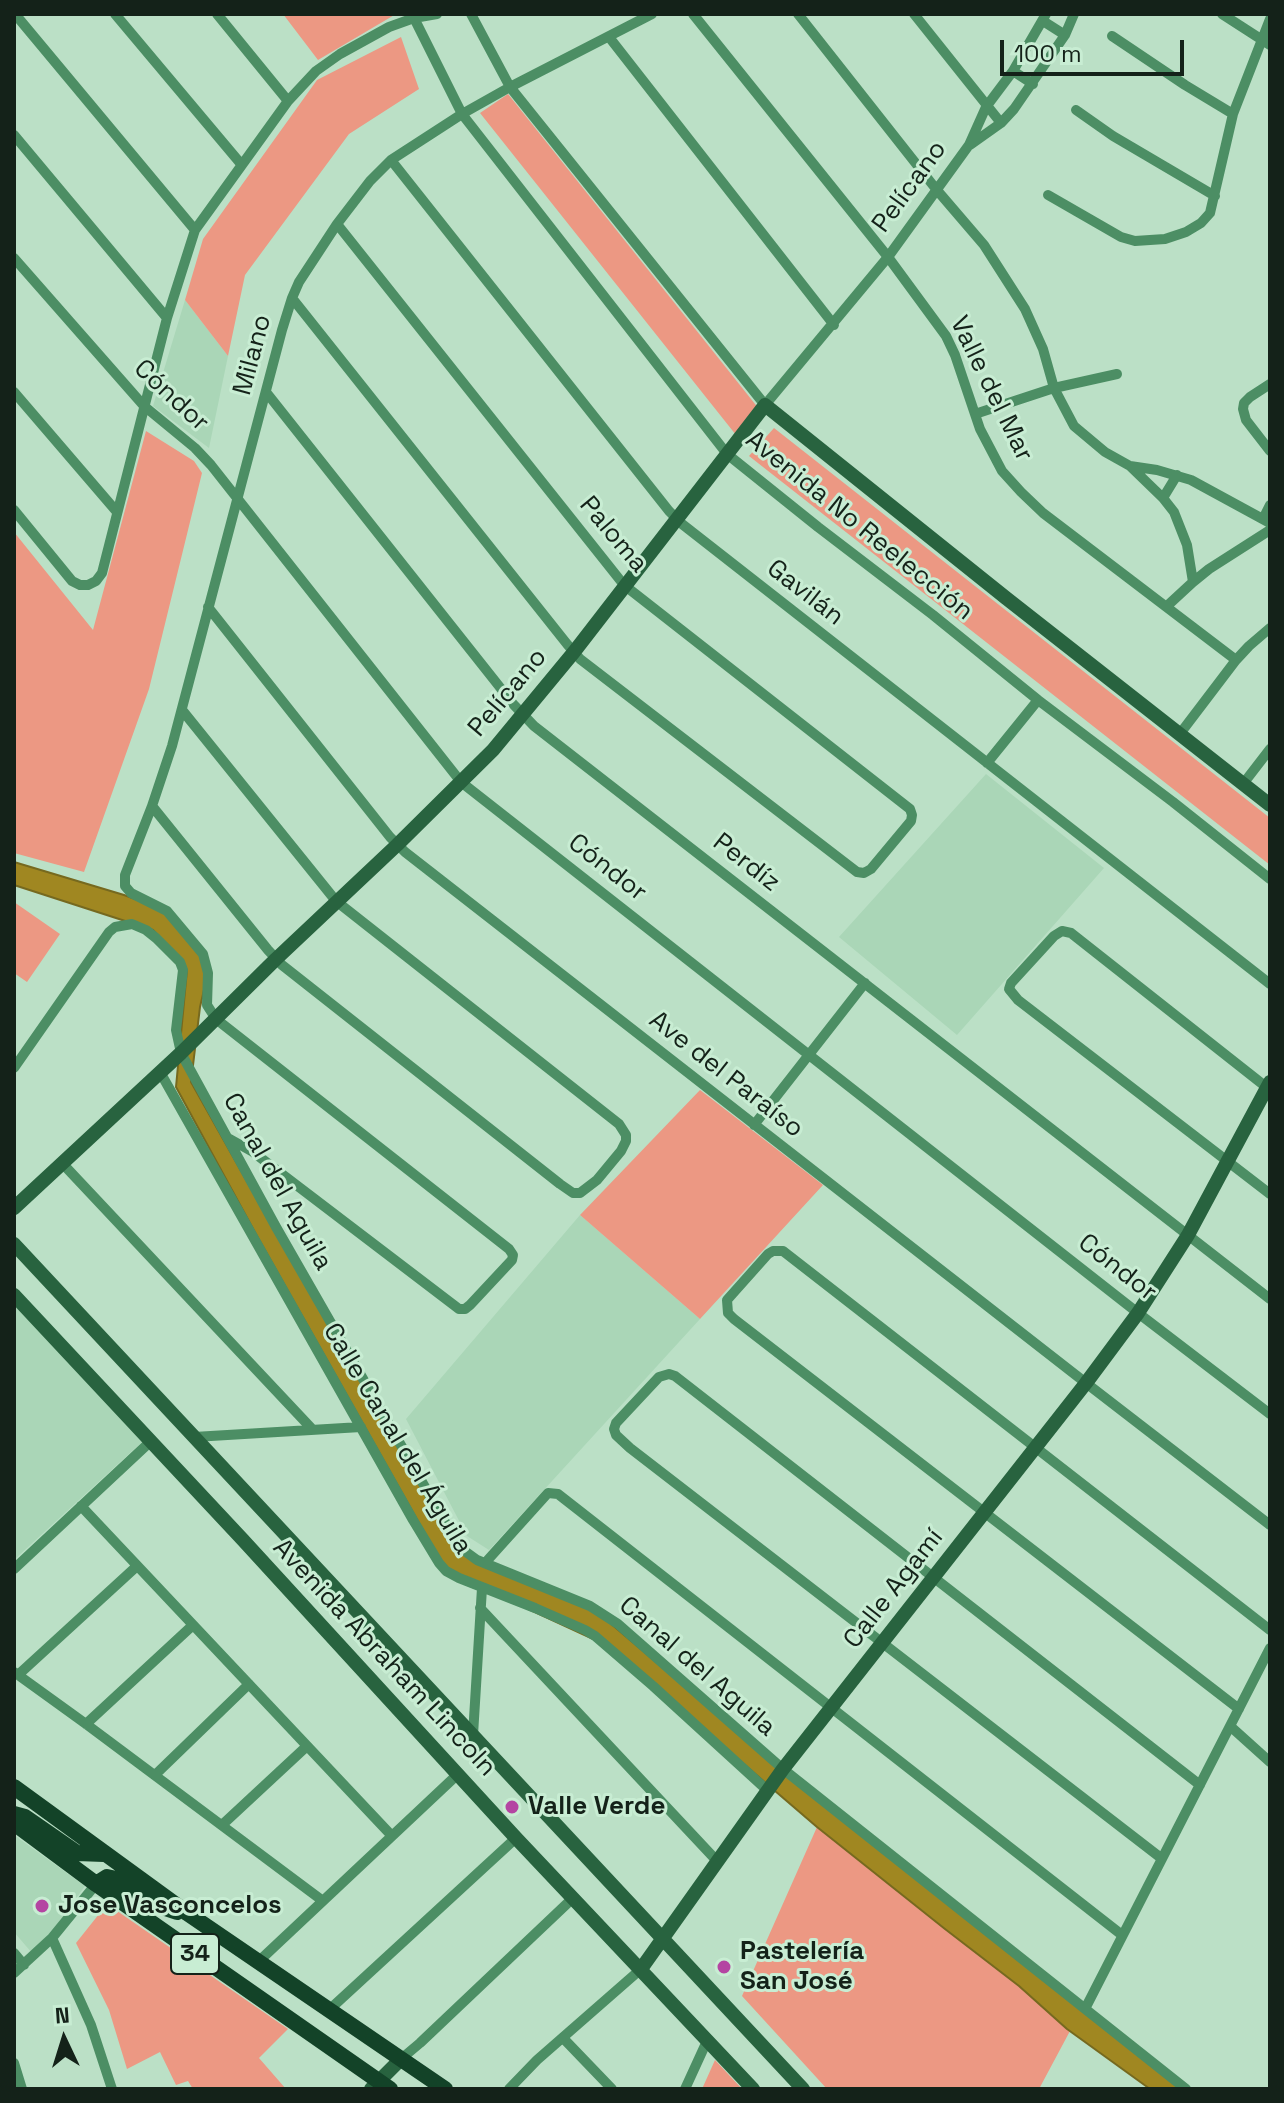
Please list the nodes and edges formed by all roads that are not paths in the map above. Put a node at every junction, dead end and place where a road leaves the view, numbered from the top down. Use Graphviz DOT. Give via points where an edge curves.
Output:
graph roads {
  1 [pos="15,14"];
  2 [pos="115,14"];
  3 [pos="217,14"];
  4 [pos="437,14"];
  5 [pos="471,14"];
  6 [pos="652,14"];
  7 [pos="693,14"];
  8 [pos="798,14"];
  9 [pos="914,14"];
  10 [pos="1074,14"];
  11 [pos="1222,14"];
  12 [pos="414,18"];
  13 [pos="1044,18"];
  14 [pos="1270,19"];
  15 [pos="1065,35"];
  16 [pos="1112,36"];
  17 [pos="609,37"];
  18 [pos="1266,43"];
  19 [pos="1013,71"];
  20 [pos="1033,84"];
  21 [pos="510,87"];
  22 [pos="288,101"];
  23 [pos="986,107"];
  24 [pos="1076,110"];
  25 [pos="462,114"];
  26 [pos="1233,114"];
  27 [pos="1001,123"];
  28 [pos="14,135"];
  29 [pos="969,145"];
  30 [pos="391,160"];
  31 [pos="241,164"];
  32 [pos="936,189"];
  33 [pos="1048,195"];
  34 [pos="1215,196"];
  35 [pos="337,224"];
  36 [pos="195,230"];
  37 [pos="888,257"];
  38 [pos="14,258"];
  39 [pos="292,298"];
  40 [pos="167,318"];
  41 [pos="834,325"];
  42 [pos="1117,374"];
  43 [pos="1270,384"];
  44 [pos="1054,388"];
  45 [pos="14,392"];
  46 [pos="266,392"];
  47 [pos="765,405"];
  48 [pos="144,406"];
  49 [pos="975,414"];
  50 [pos="1270,451"];
  51 [pos="727,454"];
  52 [pos="1130,466"];
  53 [pos="1177,475"];
  54 [pos="1163,498"];
  55 [pos="238,501"];
  56 [pos="1270,505"];
  57 [pos="14,510"];
  58 [pos="117,512"];
  59 [pos="676,519"];
  60 [pos="1267,521"];
  61 [pos="1270,530"];
  62 [pos="1193,582"];
  63 [pos="624,585"];
  64 [pos="1167,606"];
  65 [pos="208,607"];
  66 [pos="1270,628"];
  67 [pos="574,652"];
  68 [pos="1236,660"];
  69 [pos="1038,700"];
  70 [pos="182,710"];
  71 [pos="523,715"];
  72 [pos="1179,735"];
  73 [pos="1270,749"];
  74 [pos="987,763"];
  75 [pos="461,782"];
  76 [pos="1243,784"];
  77 [pos="1270,805"];
  78 [pos="152,806"];
  79 [pos="397,845"];
  80 [pos="1270,879"];
  81 [pos="336,901"];
  82 [pos="276,959"];
  83 [pos="865,983"];
  84 [pos="1270,984"];
  85 [pos="216,1019"];
  86 [pos="181,1053"];
  87 [pos="809,1054"];
  88 [pos="14,1068"];
  89 [pos="160,1072"];
  90 [pos="1269,1087"];
  91 [pos="754,1125"];
  92 [pos="228,1138"];
  93 [pos="1228,1161"];
  94 [pos="62,1163"];
  95 [pos="1270,1194"];
  96 [pos="14,1208"];
  97 [pos="1188,1235"];
  98 [pos="14,1244"];
  99 [pos="14,1295"];
  100 [pos="1270,1299"];
  101 [pos="1138,1313"];
  102 [pos="1086,1383"];
  103 [pos="1270,1414"];
  104 [pos="361,1427"];
  105 [pos="313,1430"];
  106 [pos="194,1437"];
  107 [pos="151,1441"];
  108 [pos="1035,1448"];
  109 [pos="81,1506"];
  110 [pos="984,1512"];
  111 [pos="1270,1525"];
  112 [pos="485,1563"];
  113 [pos="137,1566"];
  114 [pos="14,1569"];
  115 [pos="934,1578"];
  116 [pos="482,1588"];
  117 [pos="480,1608"];
  118 [pos="193,1625"];
  119 [pos="1270,1630"];
  120 [pos="882,1643"];
  121 [pos="1270,1648"];
  122 [pos="16,1673"];
  123 [pos="249,1684"];
  124 [pos="831,1708"];
  125 [pos="1239,1709"];
  126 [pos="86,1724"];
  127 [pos="1230,1726"];
  128 [pos="473,1735"];
  129 [pos="307,1746"];
  130 [pos="1270,1762"];
  131 [pos="458,1774"];
  132 [pos="155,1775"];
  133 [pos="775,1780"];
  134 [pos="1200,1785"];
  135 [pos="14,1787"];
  136 [pos="14,1814"];
  137 [pos="14,1823"];
  138 [pos="222,1825"];
  139 [pos="392,1836"];
  140 [pos="516,1838"];
  141 [pos="104,1854"];
  142 [pos="1161,1858"];
  143 [pos="717,1861"];
  144 [pos="96,1884"];
  145 [pos="573,1898"];
  146 [pos="323,1901"];
  147 [pos="187,1913"];
  148 [pos="1122,1935"];
  149 [pos="663,1937"];
  150 [pos="52,1938"];
  151 [pos="14,1953"];
  152 [pos="258,1962"];
  153 [pos="24,1965"];
  154 [pos="641,1969"];
  155 [pos="14,1973"];
  156 [pos="1086,2007"];
  157 [pos="329,2010"];
  158 [pos="563,2038"];
  159 [pos="707,2041"];
  160 [pos="401,2059"];
  161 [pos="14,2063"];
  162 [pos="380,2086"];
  163 [pos="1184,2087"];
  164 [pos="22,2089"];
  165 [pos="112,2089"];
  166 [pos="445,2089"];
  167 [pos="509,2089"];
  168 [pos="612,2089"];
  169 [pos="685,2089"];
  170 [pos="753,2089"];
  171 [pos="803,2089"];
  1 -- 36 [label="street"];
  2 -- 31 [label="street"];
  3 -- 22 [label="street"];
  4 -- 12 [label="street"];
  5 -- 21 [label="street, Avenida No Reelección"];
  6 -- 17 [label="street, Milano"];
  7 -- 37 [label="street, Valle del Mar"];
  8 -- 32 [label="street"];
  9 -- 23 [label="street"];
  10 -- 15 [label="street, Pelícano"];
  11 -- 18 [label="street"];
  12 -- 22 [label="street" via="340,54"];
  12 -- 25 [label="street, Avenida No Reelección"];
  13 -- 15 [label="street"];
  13 -- 19 [label="street, Pelícano"];
  14 -- 18 [label="street"];
  15 -- 20 [label="street, Pelícano"];
  16 -- 26 [label="street"];
  17 -- 21 [label="street, Milano"];
  17 -- 41 [label="street"];
  18 -- 26 [label="street"];
  19 -- 20 [label="street"];
  19 -- 23 [label="street, Pelícano"];
  20 -- 27 [label="street, Pelícano"];
  21 -- 25 [label="street, Milano"];
  21 -- 47 [label="street, Avenida No Reelección"];
  22 -- 31 [label="street"];
  23 -- 27 [label="street"];
  23 -- 29 [label="street, Pelícano"];
  24 -- 34 [label="street"];
  25 -- 30 [label="street, Milano"];
  25 -- 51 [label="street, Avenida No Reelección"];
  26 -- 34 [label="street"];
  27 -- 29 [label="street, Pelícano"];
  28 -- 40 [label="street"];
  29 -- 32 [label="street, Pelícano"];
  30 -- 35 [label="street, Milano"];
  30 -- 59 [label="street, Gavilán"];
  31 -- 36 [label="street"];
  32 -- 37 [label="street, Pelícano"];
  32 -- 44 [label="street" via="984,245 1025,309"];
  33 -- 34 [label="street" via="1135,241 1186,232 1210,213"];
  35 -- 39 [label="street, Milano"];
  35 -- 63 [label="street, Paloma"];
  36 -- 40 [label="street"];
  37 -- 41 [label="street, Pelícano"];
  37 -- 49 [label="street, Valle del Mar" via="946,336"];
  38 -- 48 [label="street, Cóndor"];
  39 -- 46 [label="street, Milano"];
  39 -- 67 [label="street"];
  40 -- 48 [label="street"];
  41 -- 47 [label="street, Pelícano"];
  42 -- 44 [label="street"];
  43 -- 50 [label="street" via="1250,397 1243,409"];
  44 -- 49 [label="street"];
  44 -- 52 [label="street" via="1074,426"];
  45 -- 58 [label="street"];
  46 -- 55 [label="street, Milano"];
  46 -- 71 [label="street, Perdíz"];
  47 -- 51 [label="street, Pelícano"];
  47 -- 72 [label="street, Avenida No Reelección"];
  48 -- 55 [label="street, Cóndor" via="195,448"];
  48 -- 58 [label="street"];
  49 -- 64 [label="street, Valle del Mar" via="1002,471 1021,492"];
  51 -- 59 [label="street, Pelícano"];
  51 -- 69 [label="street, Avenida No Reelección"];
  52 -- 53 [label="street"];
  52 -- 54 [label="street"];
  53 -- 54 [label="street"];
  53 -- 60 [label="street"];
  54 -- 62 [label="street" via="1181,527"];
  55 -- 65 [label="street, Milano"];
  55 -- 75 [label="street, Cóndor"];
  56 -- 60 [label="street"];
  57 -- 58 [label="street" via="80,585 96,581 102,573"];
  59 -- 63 [label="street, Pelícano"];
  59 -- 74 [label="street, Gavilán"];
  61 -- 62 [label="street"];
  62 -- 64 [label="street"];
  63 -- 67 [label="street, Pelícano"];
  63 -- 67 [label="street, Paloma" via="910,809 911,821 871,869 857,872"];
  64 -- 68 [label="street, Valle del Mar"];
  65 -- 70 [label="street, Milano"];
  65 -- 79 [label="street, Ave del Paraíso"];
  66 -- 68 [label="street"];
  67 -- 71 [label="street, Pelícano"];
  68 -- 72 [label="street"];
  69 -- 74 [label="street"];
  69 -- 80 [label="street, Avenida No Reelección"];
  70 -- 78 [label="street, Milano"];
  70 -- 81 [label="street"];
  71 -- 75 [label="street, Pelícano"];
  71 -- 83 [label="street, Perdíz"];
  72 -- 76 [label="street, Avenida No Reelección"];
  73 -- 76 [label="street"];
  74 -- 84 [label="street, Gavilán"];
  75 -- 79 [label="street, Pelícano"];
  75 -- 87 [label="street, Cóndor"];
  76 -- 77 [label="street, Avenida No Reelección"];
  78 -- 82 [label="street"];
  78 -- 85 [label="street, Milano" via="125,886 167,911 203,954 207,1005"];
  79 -- 81 [label="street, Pelícano"];
  79 -- 91 [label="street, Ave del Paraíso"];
  81 -- 82 [label="street, Pelícano"];
  81 -- 82 [label="street" via="619,1124 626,1135 621,1151 597,1180 573,1193"];
  82 -- 85 [label="street, Pelícano"];
  83 -- 87 [label="street"];
  83 -- 97 [label="street, Perdíz"];
  85 -- 86 [label="street, Pelícano"];
  85 -- 92 [label="street" via="509,1249 509,1265 470,1305 459,1309"];
  86 -- 88 [label="street" via="176,1030 180,962 146,930 124,924 109,932"];
  86 -- 89 [label="street, Pelícano"];
  86 -- 92 [label="street, Canal del Aguila"];
  87 -- 91 [label="street"];
  87 -- 101 [label="street, Cóndor"];
  89 -- 94 [label="street, Pelícano"];
  89 -- 104 [label="street, Calle Canal del Águila"];
  90 -- 93 [label="street, Calle Agamí"];
  90 -- 93 [label="street" via="1071,933 1054,936 1011,983 1009,989 1018,1000"];
  91 -- 102 [label="street, Ave del Paraíso"];
  92 -- 112 [label="street, Canal del Aguila" via="449,1529 466,1552"];
  93 -- 95 [label="street"];
  93 -- 97 [label="street, Calle Agamí"];
  94 -- 96 [label="street, Pelícano"];
  94 -- 105 [label="street"];
  97 -- 100 [label="street, Perdíz"];
  97 -- 101 [label="street, Calle Agamí"];
  98 -- 106 [label="street"];
  99 -- 107 [label="street, Avenida Abraham Lincoln"];
  101 -- 102 [label="street, Calle Agamí"];
  101 -- 103 [label="street, Cóndor"];
  102 -- 108 [label="street, Calle Agamí"];
  102 -- 111 [label="street, Ave del Paraíso"];
  104 -- 105 [label="street"];
  104 -- 116 [label="street, Calle Canal del Águila" via="439,1563"];
  105 -- 106 [label="street"];
  106 -- 128 [label="street"];
  107 -- 109 [label="street"];
  107 -- 131 [label="street, Avenida Abraham Lincoln"];
  108 -- 110 [label="street, Calle Agamí"];
  108 -- 110 [label="street" via="783,1251 768,1254 732,1292 726,1307 734,1319"];
  108 -- 119 [label="street"];
  109 -- 113 [label="street"];
  109 -- 114 [label="street"];
  110 -- 115 [label="street, Calle Agamí"];
  110 -- 125 [label="street"];
  112 -- 124 [label="street" via="548,1493 554,1493"];
  112 -- 133 [label="street, Canal del Aguila" via="611,1619"];
  113 -- 118 [label="street"];
  113 -- 122 [label="street"];
  115 -- 120 [label="street, Calle Agamí"];
  115 -- 120 [label="street" via="669,1374 659,1377 616,1423 616,1435 630,1448"];
  115 -- 134 [label="street"];
  116 -- 117 [label="street"];
  116 -- 133 [label="street, Calle Canal del Águila" via="595,1636"];
  117 -- 128 [label="street"];
  117 -- 143 [label="street"];
  118 -- 123 [label="street"];
  118 -- 126 [label="street"];
  120 -- 124 [label="street, Calle Agamí"];
  120 -- 142 [label="street"];
  121 -- 125 [label="street"];
  122 -- 126 [label="street"];
  123 -- 129 [label="street"];
  123 -- 132 [label="street"];
  124 -- 133 [label="street, Calle Agamí"];
  124 -- 148 [label="street"];
  125 -- 127 [label="street"];
  126 -- 132 [label="street"];
  127 -- 130 [label="street"];
  127 -- 134 [label="street"];
  128 -- 149 [label="street"];
  129 -- 138 [label="street"];
  129 -- 139 [label="street"];
  131 -- 139 [label="street"];
  131 -- 140 [label="street, Avenida Abraham Lincoln"];
  132 -- 138 [label="street"];
  133 -- 143 [label="street, Calle Agamí"];
  133 -- 156 [label="street, Canal del Aguila"];
  134 -- 142 [label="street"];
  135 -- 141 [label="main road, 34"];
  136 -- 141 [label="main road" via="77,1853"];
  137 -- 144 [label="main road, 34"];
  138 -- 146 [label="street"];
  139 -- 146 [label="street"];
  140 -- 145 [label="street, Avenida Abraham Lincoln"];
  140 -- 157 [label="street"];
  141 -- 147 [label="main road, 34"];
  142 -- 148 [label="street"];
  143 -- 149 [label="street, Calle Agamí"];
  144 -- 147 [label="main road" via="107,1877 116,1879 163,1909"];
  144 -- 150 [label="street"];
  144 -- 162 [label="main road, 34"];
  145 -- 154 [label="street, Avenida Abraham Lincoln"];
  145 -- 160 [label="street"];
  146 -- 152 [label="street"];
  147 -- 152 [label="main road, 34"];
  148 -- 156 [label="street"];
  149 -- 154 [label="street, Calle Agamí"];
  149 -- 171 [label="street"];
  150 -- 153 [label="street"];
  150 -- 165 [label="street" via="91,2025"];
  151 -- 153 [label="street"];
  152 -- 157 [label="main road, 34"];
  153 -- 155 [label="street"];
  154 -- 158 [label="street, Calle Agamí"];
  154 -- 159 [label="street, Avenida Abraham Lincoln"];
  156 -- 163 [label="street, Canal del Aguila"];
  157 -- 160 [label="main road, 34"];
  158 -- 167 [label="street, Calle Agamí"];
  158 -- 168 [label="street"];
  159 -- 169 [label="street"];
  159 -- 170 [label="street, Avenida Abraham Lincoln"];
  160 -- 162 [label="street"];
  160 -- 166 [label="main road, 34"];
  161 -- 164 [label="street"];
}
